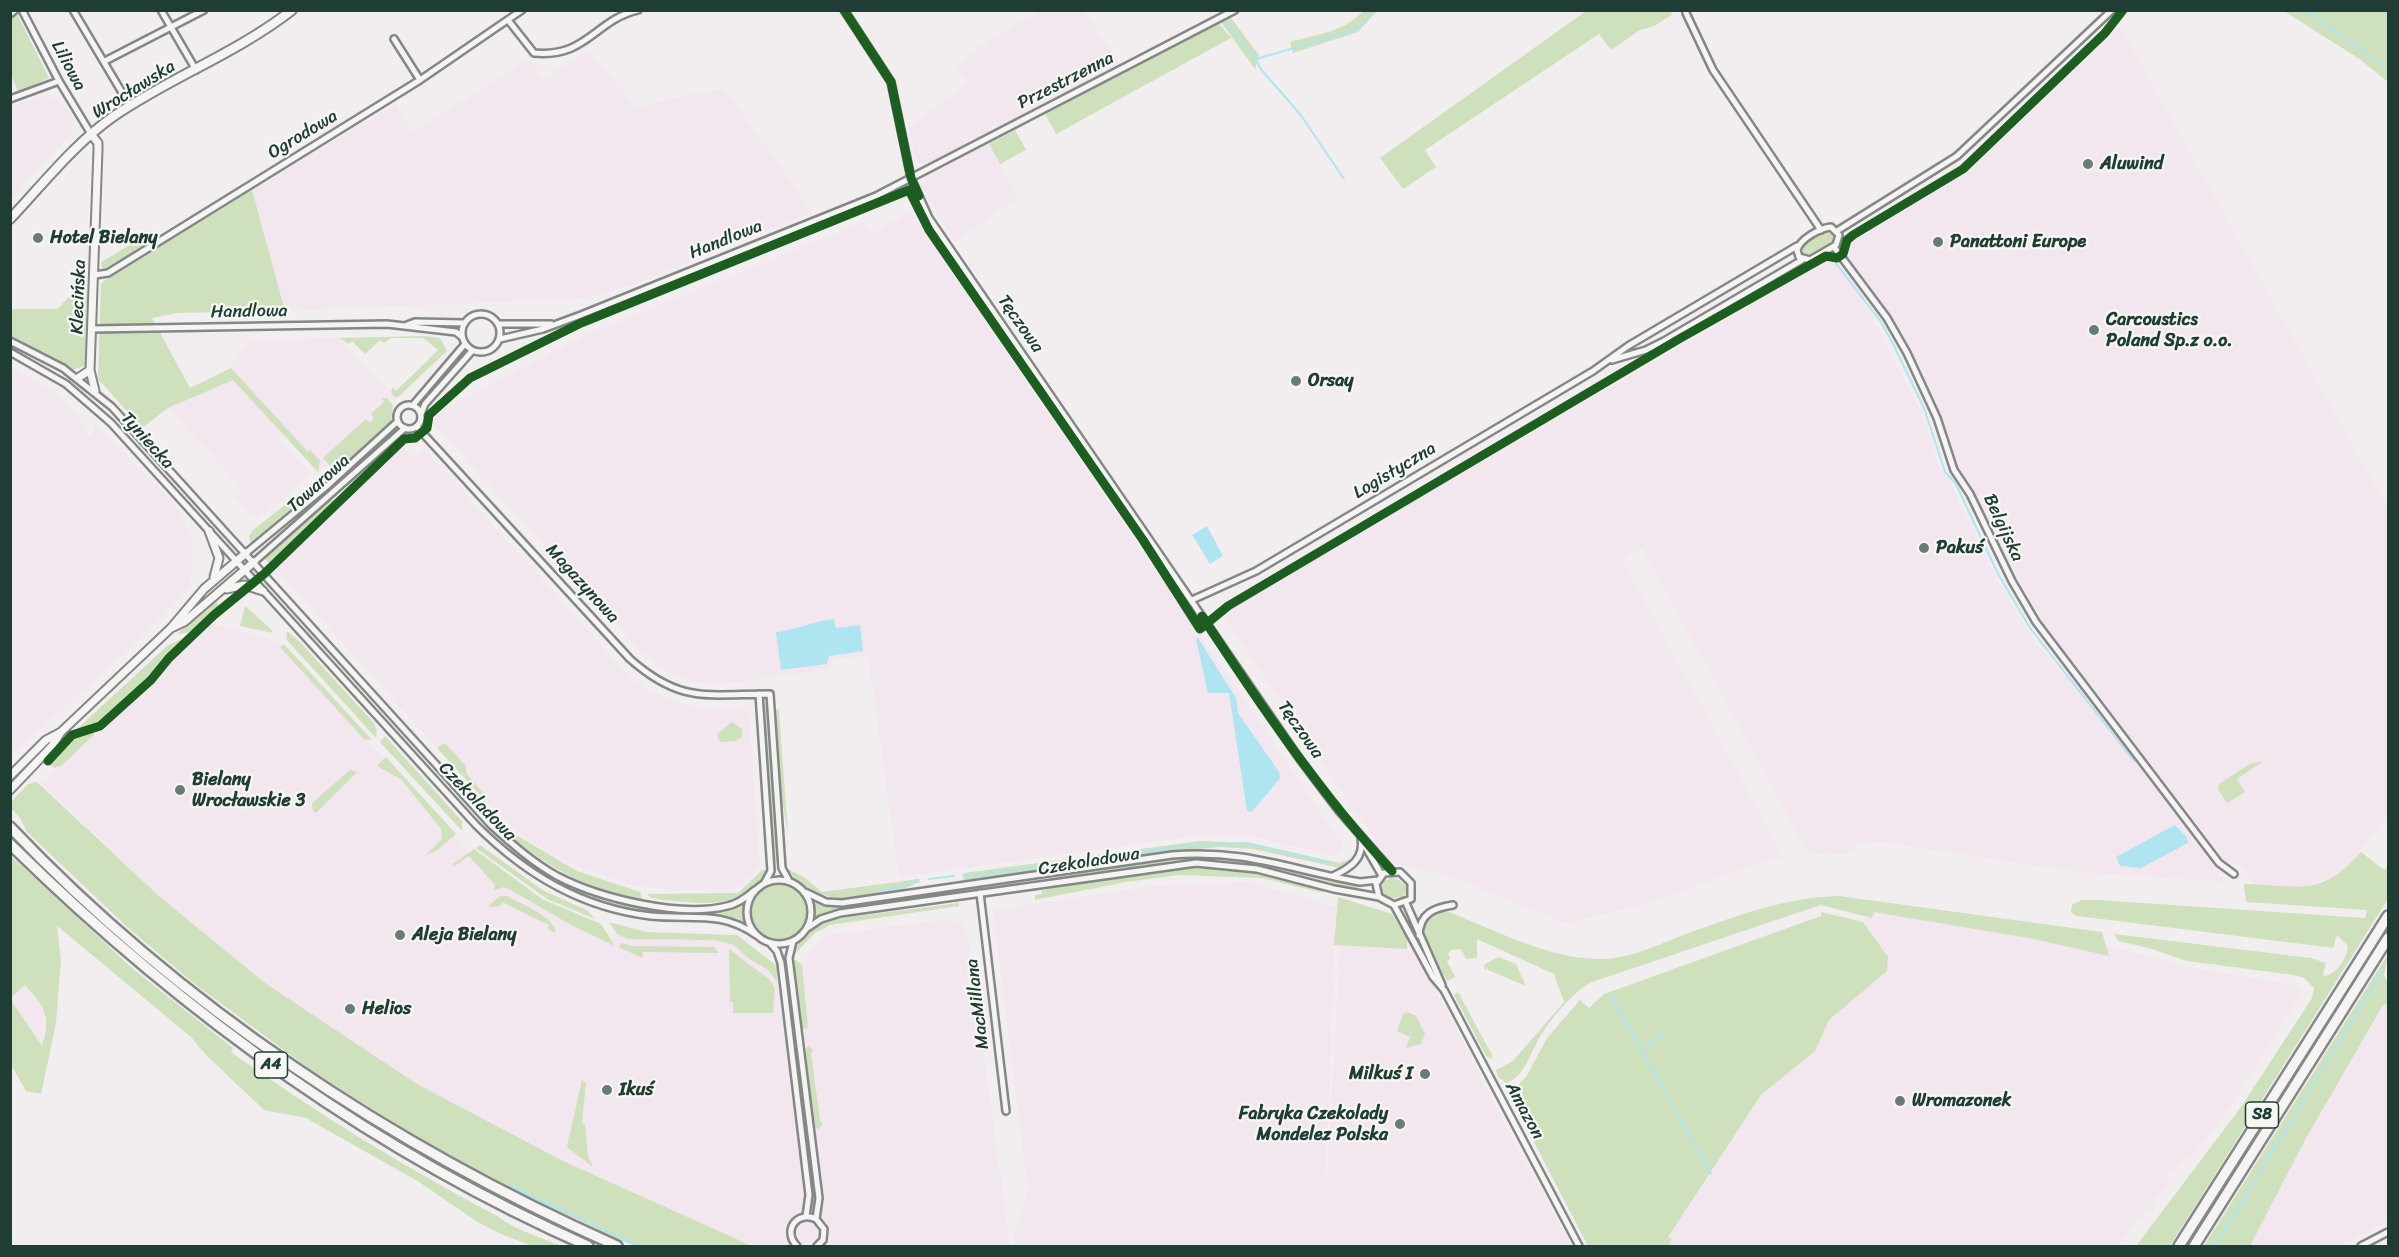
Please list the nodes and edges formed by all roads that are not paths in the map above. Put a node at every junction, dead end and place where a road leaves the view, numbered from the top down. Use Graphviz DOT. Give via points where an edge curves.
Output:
graph roads {
  1 [pos="15,10"];
  2 [pos="22,10"];
  3 [pos="73,10"];
  4 [pos="161,10"];
  5 [pos="204,10"];
  6 [pos="292,10"];
  7 [pos="522,10"];
  8 [pos="638,10"];
  9 [pos="844,10"];
  10 [pos="1235,10"];
  11 [pos="2112,10"];
  12 [pos="10,14"];
  13 [pos="1686,14"];
  14 [pos="508,20"];
  15 [pos="171,27"];
  16 [pos="394,39"];
  17 [pos="105,61"];
  18 [pos="196,70"];
  19 [pos="420,80"];
  20 [pos="59,81"];
  21 [pos="10,99"];
  22 [pos="130,106"];
  23 [pos="91,134"];
  24 [pos="911,178"];
  25 [pos="10,219"];
  26 [pos="1821,230"];
  27 [pos="1837,231"];
  28 [pos="1797,246"];
  29 [pos="1834,247"];
  30 [pos="1802,260"];
  31 [pos="95,275"];
  32 [pos="465,322"];
  33 [pos="498,324"];
  34 [pos="551,324"];
  35 [pos="407,325"];
  36 [pos="92,329"];
  37 [pos="462,337"];
  38 [pos="500,339"];
  39 [pos="10,341"];
  40 [pos="465,344"];
  41 [pos="472,351"];
  42 [pos="10,352"];
  43 [pos="1611,360"];
  44 [pos="90,370"];
  45 [pos="78,378"];
  46 [pos="95,391"];
  47 [pos="413,405"];
  48 [pos="421,414"];
  49 [pos="398,421"];
  50 [pos="417,427"];
  51 [pos="405,428"];
  52 [pos="209,531"];
  53 [pos="246,553"];
  54 [pos="236,561"];
  55 [pos="254,562"];
  56 [pos="245,571"];
  57 [pos="210,582"];
  58 [pos="263,591"];
  59 [pos="220,593"];
  60 [pos="1192,600"];
  61 [pos="171,628"];
  62 [pos="759,694"];
  63 [pos="61,732"];
  64 [pos="10,776"];
  65 [pos="10,790"];
  66 [pos="10,827"];
  67 [pos="1362,838"];
  68 [pos="10,844"];
  69 [pos="1392,871"];
  70 [pos="2234,874"];
  71 [pos="1333,876"];
  72 [pos="1380,877"];
  73 [pos="789,881"];
  74 [pos="765,882"];
  75 [pos="754,890"];
  76 [pos="805,892"];
  77 [pos="980,893"];
  78 [pos="1378,897"];
  79 [pos="1406,903"];
  80 [pos="1394,905"];
  81 [pos="1453,905"];
  82 [pos="2388,916"];
  83 [pos="806,929"];
  84 [pos="756,935"];
  85 [pos="1419,936"];
  86 [pos="2388,938"];
  87 [pos="793,941"];
  88 [pos="770,943"];
  89 [pos="1444,990"];
  90 [pos="800,1045"];
  91 [pos="791,1046"];
  92 [pos="1006,1111"];
  93 [pos="811,1136"];
  94 [pos="802,1137"];
  95 [pos="806,1216"];
  96 [pos="816,1218"];
  97 [pos="2388,1232"];
  98 [pos="588,1246"];
  99 [pos="617,1246"];
  100 [pos="797,1246"];
  101 [pos="817,1246"];
  102 [pos="1579,1246"];
  103 [pos="2179,1246"];
  104 [pos="2194,1246"];
  105 [pos="2361,1246"];
  1 -- 12 [label="street"];
  2 -- 20 [label="street, Liliowa"];
  3 -- 17 [label="street"];
  4 -- 15 [label="street"];
  5 -- 15 [label="street"];
  6 -- 18 [label="main road, Wrocławska"];
  7 -- 14 [label="street, Ogrodowa"];
  8 -- 14 [label="street" via="622,16 577,47 551,55 534,53"];
  9 -- 24 [label="street, Tęczowa" via="891,82"];
  10 -- 24 [label="street, Przestrzenna"];
  11 -- 27 [label="street" via="1957,156"];
  13 -- 26 [label="street" via="1713,70"];
  14 -- 19 [label="street, Ogrodowa"];
  15 -- 17 [label="street"];
  15 -- 18 [label="street"];
  16 -- 19 [label="street"];
  17 -- 22 [label="street"];
  18 -- 22 [label="main road, Wrocławska"];
  19 -- 31 [label="street, Ogrodowa" via="108,273"];
  20 -- 21 [label="street"];
  20 -- 23 [label="street, Liliowa"];
  22 -- 23 [label="main road, Wrocławska"];
  23 -- 25 [label="main road, Wrocławska"];
  23 -- 31 [label="street, Klecińska" via="98,143"];
  24 -- 34 [label="street, Handlowa" via="876,196"];
  24 -- 60 [label="street, Tęczowa" via="942,237"];
  26 -- 27 [label="street" via="1830,227"];
  26 -- 28 [label="street, Logistyczna"];
  27 -- 29 [label="street" via="1839,239"];
  28 -- 30 [label="street"];
  28 -- 43 [label="street, Logistyczna" via="1628,346"];
  29 -- 30 [label="street, Logistyczna" via="1812,260"];
  29 -- 70 [label="street, Belgijska" via="1887,318 1907,354 1937,418 1954,470 2027,607 2219,863"];
  30 -- 43 [label="street, Logistyczna" via="1655,345"];
  31 -- 36 [label="street, Klecińska"];
  32 -- 33 [label="street" via="484,313"];
  32 -- 35 [label="street, Handlowa"];
  32 -- 37 [label="street"];
  33 -- 34 [label="street, Handlowa"];
  33 -- 38 [label="street"];
  34 -- 38 [label="street, Handlowa"];
  35 -- 36 [label="street, Handlowa"];
  35 -- 37 [label="street, Handlowa" via="456,332"];
  36 -- 44 [label="street, Klecińska"];
  37 -- 40 [label="street"];
  38 -- 41 [label="street" via="486,352"];
  39 -- 45 [label="street, Tyniecka"];
  40 -- 41 [label="street"];
  40 -- 47 [label="street"];
  41 -- 48 [label="street" via="425,404"];
  42 -- 52 [label="street, Tyniecka" via="66,384 97,409"];
  43 -- 60 [label="street, Logistyczna" via="1256,571"];
  44 -- 45 [label="street"];
  44 -- 46 [label="street, Klecińska"];
  45 -- 46 [label="street, Tyniecka"];
  46 -- 53 [label="street, Tyniecka"];
  47 -- 48 [label="street"];
  47 -- 49 [label="street" via="401,408"];
  48 -- 50 [label="street"];
  49 -- 51 [label="street"];
  49 -- 53 [label="street, Towarowa"];
  50 -- 51 [label="street"];
  50 -- 62 [label="street, Magazynowa" via="649,676 688,694"];
  51 -- 55 [label="street, Towarowa"];
  52 -- 54 [label="street, Tyniecka"];
  52 -- 57 [label="street" via="219,558"];
  53 -- 54 [label="street"];
  53 -- 55 [label="street, Czekoladowa"];
  54 -- 56 [label="street, Tyniecka"];
  54 -- 57 [label="street"];
  55 -- 56 [label="street"];
  55 -- 75 [label="street, Czekoladowa" via="491,825 535,862 568,881 650,905 726,907"];
  56 -- 58 [label="street, Czekoladowa"];
  56 -- 59 [label="street"];
  57 -- 61 [label="street"];
  58 -- 59 [label="street" via="244,585"];
  58 -- 84 [label="street, Czekoladowa" via="476,825 527,871 567,893 603,906 650,916 724,918"];
  59 -- 61 [label="street"];
  60 -- 67 [label="street, Tęczowa" via="1299,758"];
  61 -- 63 [label="street"];
  62 -- 73 [label="street, Magazynowa" via="770,694 782,868"];
  62 -- 74 [label="street" via="771,871"];
  63 -- 64 [label="street" via="46,740"];
  63 -- 65 [label="street"];
  66 -- 99 [label="highway, A4" via="82,897 176,978 311,1078 458,1169"];
  67 -- 69 [label="street, Tęczowa"];
  67 -- 71 [label="street" via="1356,862"];
  67 -- 72 [label="street"];
  68 -- 98 [label="highway, A4" via="112,941 304,1089 452,1179"];
  69 -- 72 [label="street"];
  69 -- 79 [label="street" via="1403,874 1411,883 1411,899"];
  71 -- 72 [label="street, Czekoladowa" via="1365,883"];
  71 -- 76 [label="street, Czekoladowa" via="1246,855 1196,853 842,903 826,902"];
  72 -- 78 [label="street"];
  73 -- 74 [label="street"];
  73 -- 76 [label="street"];
  74 -- 75 [label="street"];
  75 -- 84 [label="street" via="746,913"];
  76 -- 83 [label="street" via="811,911"];
  77 -- 78 [label="street, Czekoladowa" via="1196,863 1237,865"];
  77 -- 83 [label="street, Czekoladowa" via="829,915"];
  77 -- 92 [label="street, MacMillana"];
  78 -- 80 [label="street"];
  79 -- 80 [label="street"];
  79 -- 85 [label="street, Amazon"];
  80 -- 89 [label="street, Amazon"];
  81 -- 85 [label="street" via="1431,910"];
  82 -- 103 [label="highway, S8"];
  83 -- 87 [label="street"];
  84 -- 88 [label="street"];
  85 -- 89 [label="street, Amazon"];
  86 -- 104 [label="highway, S8"];
  87 -- 88 [label="street"];
  87 -- 90 [label="street" via="789,958"];
  88 -- 91 [label="street" via="780,960"];
  89 -- 102 [label="street, Amazon"];
  90 -- 91 [label="street"];
  90 -- 93 [label="street"];
  91 -- 94 [label="street"];
  93 -- 94 [label="street"];
  93 -- 96 [label="street" via="819,1198"];
  94 -- 95 [label="street" via="809,1195"];
  95 -- 96 [label="street"];
  95 -- 100 [label="street" via="796,1219 791,1227 790,1237"];
  96 -- 101 [label="street" via="824,1235"];
  97 -- 105 [label="street"];
}
